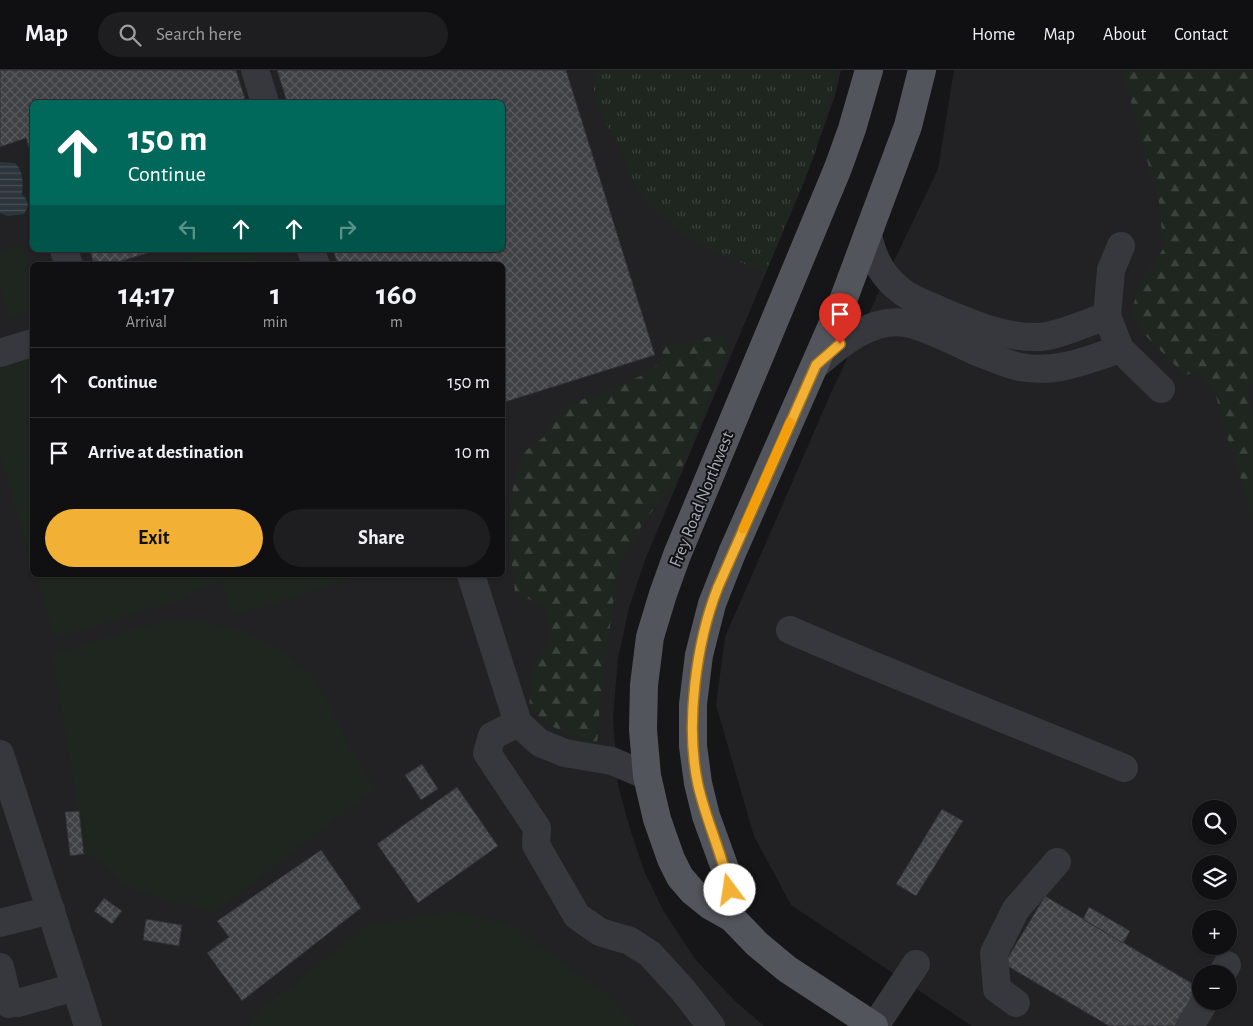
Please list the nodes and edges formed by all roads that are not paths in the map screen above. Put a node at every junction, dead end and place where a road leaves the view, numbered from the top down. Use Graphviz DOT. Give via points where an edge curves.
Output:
graph roads {
  1 [pos="255,70"];
  2 [pos="869,70"];
  3 [pos="922,70"];
  4 [pos="264,100"];
  5 [pos="868,234"];
  6 [pos="1120,246"];
  7 [pos="1107,316"];
  8 [pos="30,344"];
  9 [pos="1120,349"];
  10 [pos="0,353"];
  11 [pos="816,365"];
  12 [pos="1161,389"];
  13 [pos="472,577"];
  14 [pos="790,630"];
  15 [pos="518,723"];
  16 [pos="0,754"];
  17 [pos="1124,768"];
  18 [pos="647,776"];
  19 [pos="1057,862"];
  20 [pos="51,910"];
  21 [pos="732,918"];
  22 [pos="0,923"];
  23 [pos="916,964"];
  24 [pos="0,967"];
  25 [pos="75,987"];
  26 [pos="1016,1003"];
  27 [pos="1200,1010"];
  28 [pos="88,1026"];
  29 [pos="711,1026"];
  30 [pos="874,1026"];
  31 [pos="1190,1026"];
  1 -- 4 [label="street"];
  2 -- 18 [label="main road, Frey Road Northwest" via="838,168 662,594 650,638 644,685"];
  3 -- 5 [label="main road" via="908,126"];
  5 -- 7 [label="street" via="871,251 879,266 900,290 913,299 985,328 1040,337"];
  5 -- 11 [label="main road"];
  6 -- 7 [label="street" via="1111,270"];
  7 -- 9 [label="street"];
  8 -- 10 [label="street"];
  9 -- 11 [label="street" via="1056,368 1020,367 906,323 893,323 859,333 840,344"];
  9 -- 12 [label="street"];
  11 -- 21 [label="main road" via="718,587 699,655 693,704 693,746 706,816 727,874"];
  13 -- 15 [label="street"];
  14 -- 17 [label="street"];
  15 -- 18 [label="street" via="540,743 566,753 612,761"];
  15 -- 29 [label="street" via="492,736 487,753 537,828 536,845 577,916 600,932 630,941 650,954"];
  16 -- 20 [label="street"];
  18 -- 21 [label="main road, Frey Road Northwest" via="664,840 680,877 709,905"];
  19 -- 26 [label="street" via="1016,909 994,953 998,990"];
  20 -- 22 [label="street"];
  20 -- 25 [label="street"];
  21 -- 30 [label="main road, Frey Road Northwest" via="787,969"];
  23 -- 30 [label="street"];
  24 -- 25 [label="street" via="13,1003"];
  25 -- 28 [label="street"];
  27 -- 31 [label="street"];
}
